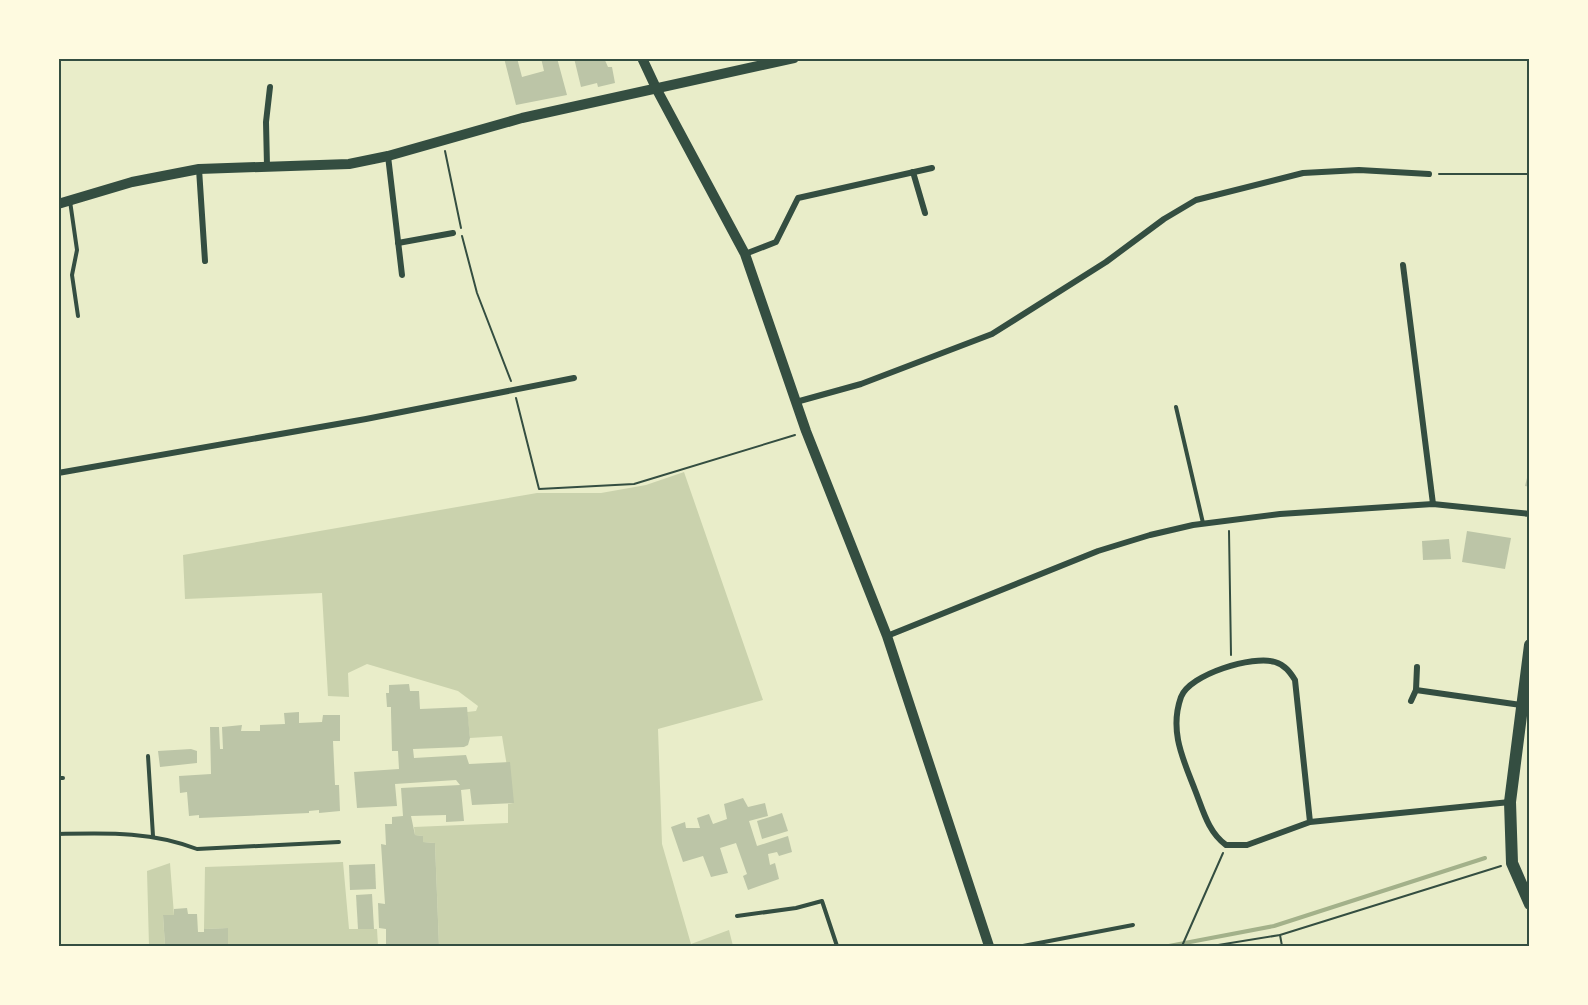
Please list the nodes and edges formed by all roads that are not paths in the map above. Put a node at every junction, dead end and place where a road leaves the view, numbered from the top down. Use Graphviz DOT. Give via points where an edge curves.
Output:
graph roads {
  1 [pos="642,58"];
  2 [pos="794,58"];
  3 [pos="270,87"];
  4 [pos="657,90"];
  5 [pos="388,156"];
  6 [pos="267,166"];
  7 [pos="932,168"];
  8 [pos="199,169"];
  9 [pos="913,172"];
  10 [pos="1429,174"];
  11 [pos="70,200"];
  12 [pos="58,204"];
  13 [pos="925,213"];
  14 [pos="453,233"];
  15 [pos="398,243"];
  16 [pos="745,254"];
  17 [pos="205,261"];
  18 [pos="1403,265"];
  19 [pos="402,275"];
  20 [pos="78,316"];
  21 [pos="574,378"];
  22 [pos="795,402"];
  23 [pos="1176,407"];
  24 [pos="58,473"];
  25 [pos="1433,504"];
  26 [pos="1530,514"];
  27 [pos="1203,523"];
  28 [pos="887,636"];
  29 [pos="1530,645"];
  30 [pos="1416,667"];
  31 [pos="1416,690"];
  32 [pos="1411,701"];
  33 [pos="1521,705"];
  34 [pos="148,756"];
  35 [pos="1510,802"];
  36 [pos="1310,822"];
  37 [pos="58,834"];
  38 [pos="153,836"];
  39 [pos="339,842"];
  40 [pos="1530,904"];
  41 [pos="737,916"];
  42 [pos="1133,925"];
  43 [pos="837,946"];
  44 [pos="989,946"];
  45 [pos="1023,946"];
  1 -- 4 [label="street"];
  2 -- 4 [label="street"];
  3 -- 6 [label="street"];
  4 -- 5 [label="street" via="522,118"];
  4 -- 16 [label="street"];
  5 -- 6 [label="street" via="349,164"];
  5 -- 15 [label="street"];
  6 -- 8 [label="street"];
  7 -- 9 [label="street"];
  8 -- 11 [label="street" via="132,182"];
  8 -- 17 [label="street"];
  9 -- 13 [label="street"];
  9 -- 16 [label="street" via="798,198 776,242"];
  10 -- 22 [label="street" via="1303,172 1196,200 992,334 861,384"];
  11 -- 12 [label="street"];
  11 -- 20 [label="lane" via="77,250 72,275"];
  14 -- 15 [label="street"];
  15 -- 19 [label="street"];
  16 -- 22 [label="street"];
  18 -- 25 [label="street"];
  21 -- 24 [label="street"];
  22 -- 28 [label="street"];
  23 -- 27 [label="lane"];
  25 -- 26 [label="street"];
  25 -- 27 [label="street"];
  27 -- 28 [label="street" via="1098,551"];
  28 -- 44 [label="street"];
  29 -- 33 [label="main road"];
  30 -- 31 [label="street"];
  31 -- 32 [label="street"];
  31 -- 33 [label="street"];
  33 -- 35 [label="main road"];
  34 -- 38 [label="lane"];
  35 -- 36 [label="street"];
  35 -- 40 [label="main road" via="1512,863"];
  36 -- 36 [label="street" via="1295,680 1286,668 1259,661 1214,670 1195,681 1182,695 1177,743 1211,829 1226,844 1247,845"];
  37 -- 38 [label="lane"];
  38 -- 39 [label="lane" via="197,849"];
  41 -- 43 [label="lane" via="822,901"];
  42 -- 45 [label="lane"];
}
